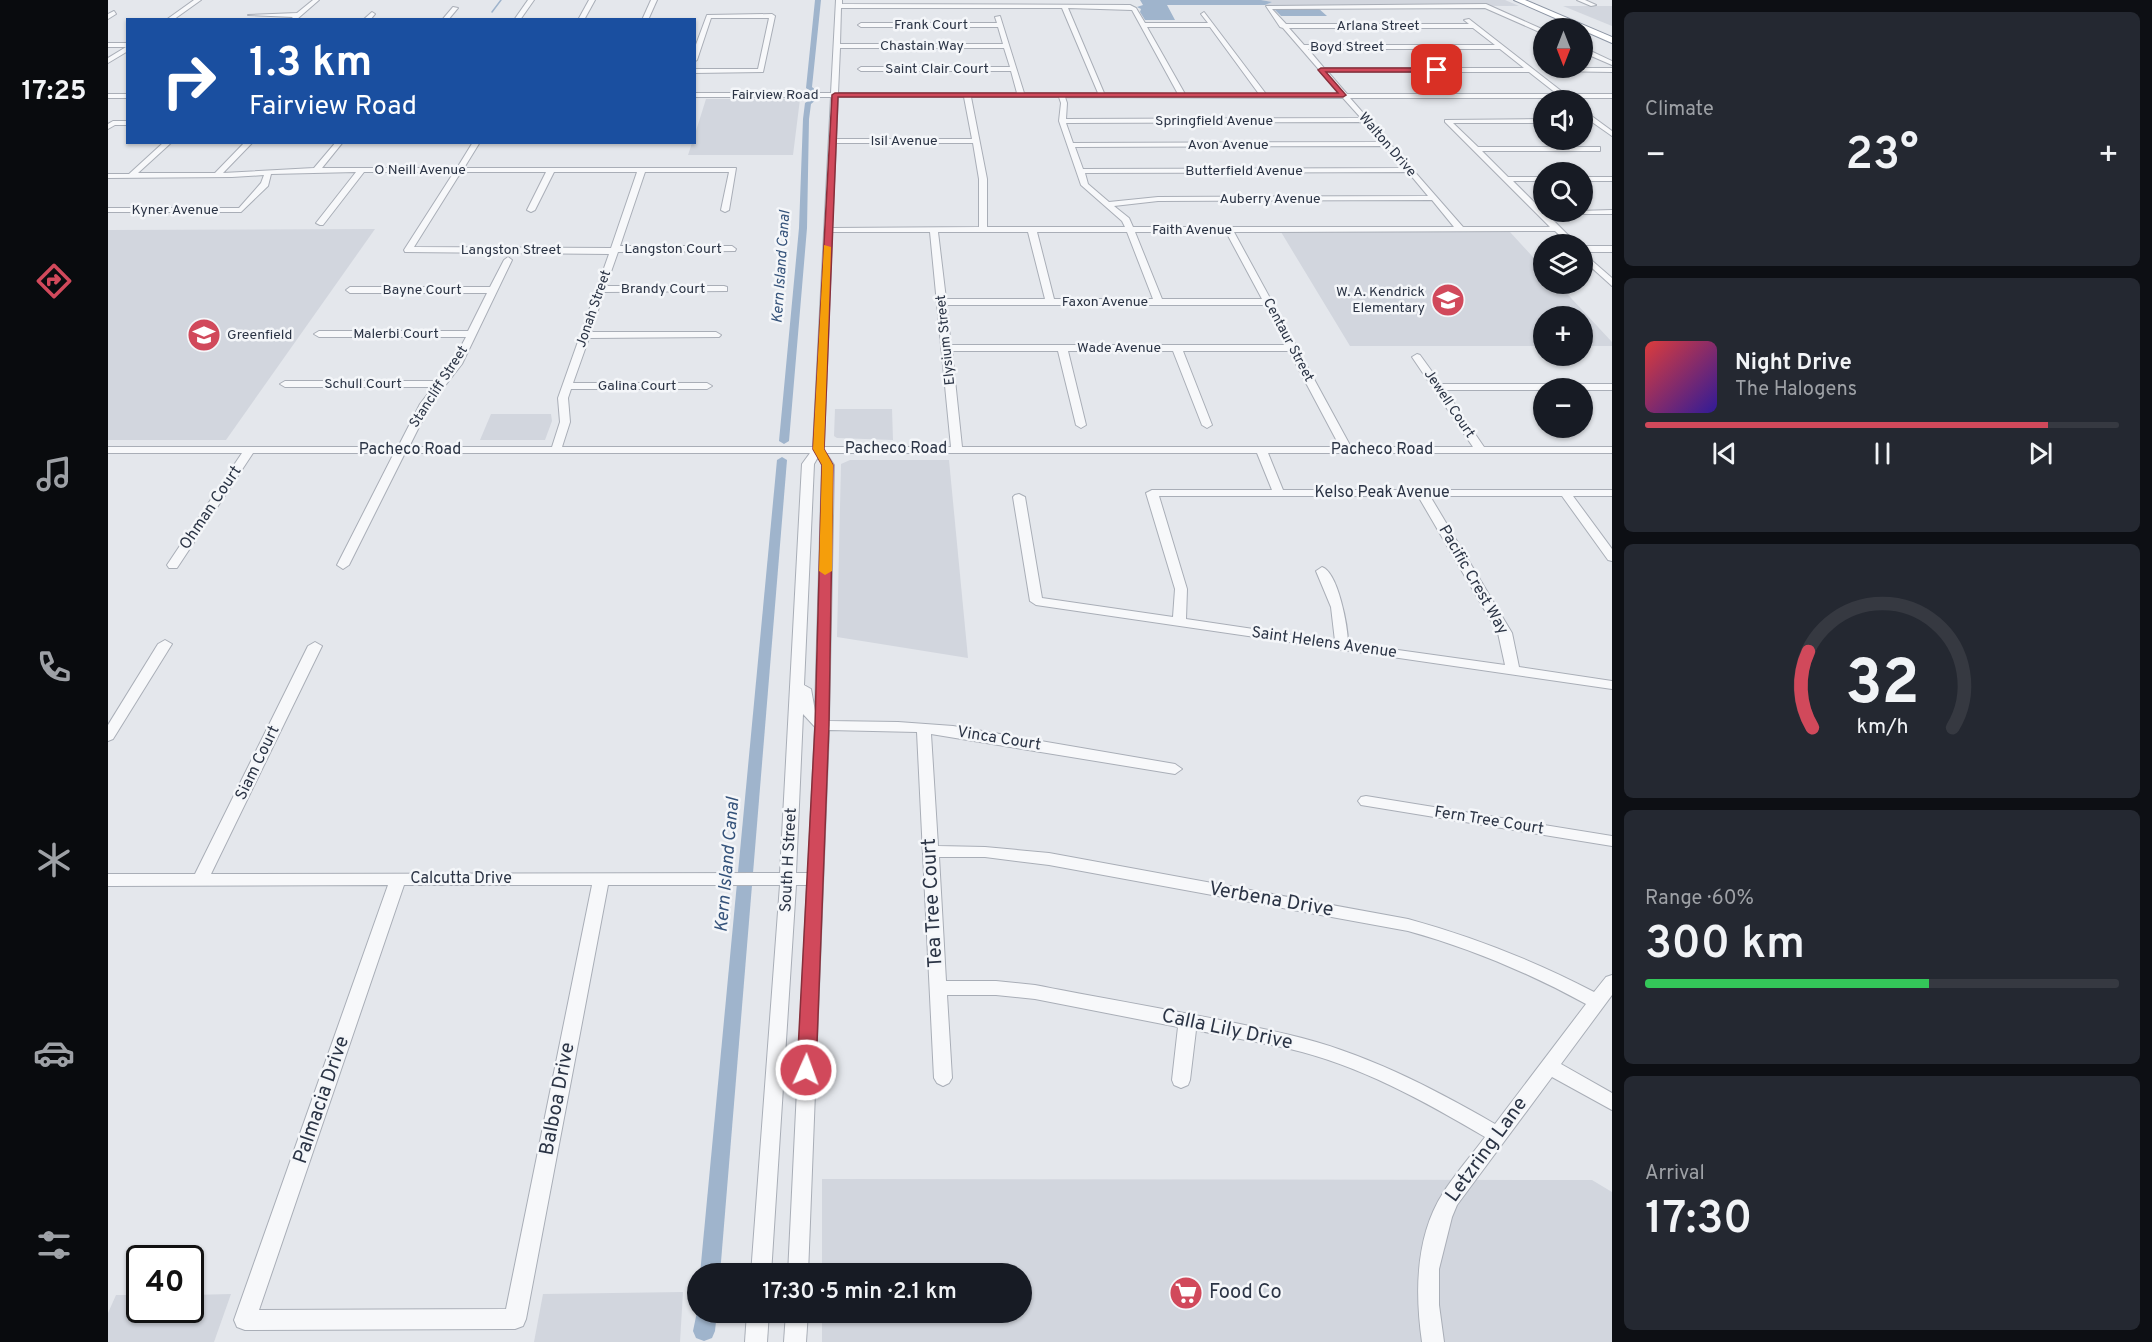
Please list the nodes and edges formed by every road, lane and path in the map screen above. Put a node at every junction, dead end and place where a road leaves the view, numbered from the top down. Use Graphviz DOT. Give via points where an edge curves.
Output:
graph roads {
  1 [pos="198,0"];
  2 [pos="316,0"];
  3 [pos="531,0"];
  4 [pos="592,0"];
  5 [pos="654,0"];
  6 [pos="1518,0"];
  7 [pos="1540,0"];
  8 [pos="1580,0"];
  9 [pos="839,3"];
  10 [pos="928,3"];
  11 [pos="994,3"];
  12 [pos="1064,6"];
  13 [pos="1449,6"];
  14 [pos="1593,6"];
  15 [pos="455,8"];
  16 [pos="372,14"];
  17 [pos="1204,14"];
  18 [pos="251,15"];
  19 [pos="298,15"];
  20 [pos="172,18"];
  21 [pos="294,18"];
  22 [pos="368,18"];
  23 [pos="447,18"];
  24 [pos="518,18"];
  25 [pos="582,18"];
  26 [pos="646,18"];
  27 [pos="861,25"];
  28 [pos="1001,25"];
  29 [pos="1143,25"];
  30 [pos="1212,25"];
  31 [pos="1282,26"];
  32 [pos="1473,26"];
  33 [pos="1533,27"];
  34 [pos="1612,30"];
  35 [pos="696,33"];
  36 [pos="703,33"];
  37 [pos="1612,40"];
  38 [pos="108,45"];
  39 [pos="126,46"];
  40 [pos="836,46"];
  41 [pos="1007,46"];
  42 [pos="1301,47"];
  43 [pos="1501,47"];
  44 [pos="126,48"];
  45 [pos="696,54"];
  46 [pos="1593,54"];
  47 [pos="108,61"];
  48 [pos="1612,63"];
  49 [pos="861,69"];
  50 [pos="1013,69"];
  51 [pos="1321,70"];
  52 [pos="1530,70"];
  53 [pos="1593,70"];
  54 [pos="1612,70"];
  55 [pos="696,71"];
  56 [pos="1556,90"];
  57 [pos="696,95"];
  58 [pos="835,95"];
  59 [pos="967,95"];
  60 [pos="1343,95"];
  61 [pos="108,96"];
  62 [pos="126,96"];
  63 [pos="1021,96"];
  64 [pos="1061,96"];
  65 [pos="1102,96"];
  66 [pos="1183,96"];
  67 [pos="1264,96"];
  68 [pos="1612,96"];
  69 [pos="1593,97"];
  70 [pos="1533,98"];
  71 [pos="1365,120"];
  72 [pos="1593,120"];
  73 [pos="1062,121"];
  74 [pos="1533,122"];
  75 [pos="1596,122"];
  76 [pos="126,123"];
  77 [pos="111,125"];
  78 [pos="884,132"];
  79 [pos="1612,134"];
  80 [pos="832,141"];
  81 [pos="885,141"];
  82 [pos="976,141"];
  83 [pos="167,144"];
  84 [pos="248,144"];
  85 [pos="338,144"];
  86 [pos="476,144"];
  87 [pos="1386,144"];
  88 [pos="1071,145"];
  89 [pos="1475,149"];
  90 [pos="1597,149"];
  91 [pos="316,170"];
  92 [pos="362,170"];
  93 [pos="460,170"];
  94 [pos="551,170"];
  95 [pos="642,170"];
  96 [pos="1408,170"];
  97 [pos="1080,171"];
  98 [pos="268,172"];
  99 [pos="108,176"];
  100 [pos="131,176"];
  101 [pos="217,176"];
  102 [pos="1506,179"];
  103 [pos="1533,179"];
  104 [pos="1593,179"];
  105 [pos="1612,179"];
  106 [pos="1433,198"];
  107 [pos="1108,204"];
  108 [pos="1533,205"];
  109 [pos="108,210"];
  110 [pos="531,210"];
  111 [pos="725,210"];
  112 [pos="1593,212"];
  113 [pos="1612,212"];
  114 [pos="1550,222"];
  115 [pos="320,223"];
  116 [pos="1460,228"];
  117 [pos="1557,229"];
  118 [pos="828,230"];
  119 [pos="934,230"];
  120 [pos="983,230"];
  121 [pos="1032,230"];
  122 [pos="1131,230"];
  123 [pos="1229,230"];
  124 [pos="1562,234"];
  125 [pos="732,249"];
  126 [pos="1593,249"];
  127 [pos="1612,249"];
  128 [pos="615,250"];
  129 [pos="508,260"];
  130 [pos="1593,265"];
  131 [pos="1612,283"];
  132 [pos="601,289"];
  133 [pos="724,289"];
  134 [pos="350,290"];
  135 [pos="494,290"];
  136 [pos="942,302"];
  137 [pos="1050,302"];
  138 [pos="1159,302"];
  139 [pos="1268,302"];
  140 [pos="320,334"];
  141 [pos="472,334"];
  142 [pos="585,335"];
  143 [pos="716,335"];
  144 [pos="946,348"];
  145 [pos="1062,348"];
  146 [pos="1177,348"];
  147 [pos="1292,348"];
  148 [pos="1417,357"];
  149 [pos="285,384"];
  150 [pos="440,384"];
  151 [pos="567,386"];
  152 [pos="706,386"];
  153 [pos="1438,387"];
  154 [pos="1612,387"];
  155 [pos="1081,425"];
  156 [pos="1207,425"];
  157 [pos="818,449"];
  158 [pos="108,450"];
  159 [pos="250,450"];
  160 [pos="401,450"];
  161 [pos="556,450"];
  162 [pos="957,450"];
  163 [pos="1261,450"];
  164 [pos="1347,450"];
  165 [pos="1480,450"];
  166 [pos="1612,450"];
  167 [pos="1280,493"];
  168 [pos="1422,493"];
  169 [pos="1565,493"];
  170 [pos="1612,493"];
  171 [pos="1019,497"];
  172 [pos="806,522"];
  173 [pos="1612,557"];
  174 [pos="173,565"];
  175 [pos="343,565"];
  176 [pos="825,571"];
  177 [pos="1322,571"];
  178 [pos="1179,622"];
  179 [pos="165,644"];
  180 [pos="315,646"];
  181 [pos="1342,646"];
  182 [pos="800,654"];
  183 [pos="1513,671"];
  184 [pos="1612,685"];
  185 [pos="822,725"];
  186 [pos="924,728"];
  187 [pos="108,735"];
  188 [pos="1175,769"];
  189 [pos="1366,801"];
  190 [pos="1612,841"];
  191 [pos="930,851"];
  192 [pos="398,879"];
  193 [pos="601,879"];
  194 [pos="788,879"];
  195 [pos="814,879"];
  196 [pos="108,880"];
  197 [pos="200,880"];
  198 [pos="1612,982"];
  199 [pos="938,988"];
  200 [pos="1598,1002"];
  201 [pos="1188,1021"];
  202 [pos="1550,1066"];
  203 [pos="943,1078"];
  204 [pos="1181,1080"];
  205 [pos="1612,1102"];
  206 [pos="1497,1135"];
  207 [pos="762,1263"];
  208 [pos="798,1263"];
  209 [pos="245,1320"];
  210 [pos="758,1323"];
  211 [pos="796,1323"];
  212 [pos="758,1342"];
  213 [pos="795,1342"];
  214 [pos="1433,1342"];
  1 -- 20 [label="street"];
  2 -- 19 [label="street"];
  3 -- 24 [label="street"];
  4 -- 25 [label="street"];
  5 -- 26 [label="street"];
  6 -- 37 [label="highway"];
  7 -- 34 [label="highway"];
  8 -- 14 [label="street"];
  9 -- 10 [label="street"];
  9 -- 40 [label="street, South H Street"];
  10 -- 11 [label="street"];
  11 -- 12 [label="street"];
  11 -- 28 [label="street"];
  12 -- 29 [label="street" via="1130,7"];
  12 -- 65 [label="street"];
  13 -- 31 [label="street, Walton Drive" via="1268,7"];
  13 -- 32 [label="street"];
  13 -- 33 [label="street" via="1486,6"];
  15 -- 23 [label="street"];
  16 -- 22 [label="street"];
  17 -- 30 [label="street"];
  18 -- 19 [label="street"];
  19 -- 21 [label="street"];
  27 -- 28 [label="street, Frank Court"];
  28 -- 41 [label="street"];
  29 -- 30 [label="street"];
  29 -- 66 [label="street"];
  30 -- 67 [label="street"];
  31 -- 32 [label="street, Arlana Street"];
  31 -- 42 [label="street, Walton Drive"];
  32 -- 43 [label="street"];
  35 -- 36 [label="street"];
  36 -- 45 [label="street"];
  36 -- 55 [label="street" via="709,16 772,16 761,71"];
  38 -- 39 [label="street"];
  40 -- 41 [label="street, Chastain Way"];
  40 -- 58 [label="street, South H Street"];
  41 -- 50 [label="street"];
  42 -- 43 [label="street, Boyd Street"];
  42 -- 51 [label="street, Walton Drive"];
  43 -- 52 [label="street"];
  44 -- 47 [label="street"];
  46 -- 48 [label="street"];
  49 -- 50 [label="street, Saint Clair Court"];
  50 -- 63 [label="street"];
  51 -- 52 [label="street"];
  51 -- 60 [label="street, Walton Drive"];
  52 -- 56 [label="street"];
  53 -- 54 [label="street"];
  57 -- 58 [label="street, Fairview Road"];
  58 -- 59 [label="street, Fairview Road"];
  58 -- 80 [label="street, South H Street"];
  59 -- 63 [label="street, Fairview Road"];
  59 -- 82 [label="street"];
  60 -- 67 [label="street, Fairview Road"];
  60 -- 70 [label="street, Fairview Road"];
  60 -- 71 [label="street, Walton Drive"];
  61 -- 62 [label="street"];
  63 -- 64 [label="street, Fairview Road"];
  64 -- 65 [label="street, Fairview Road"];
  64 -- 73 [label="street"];
  65 -- 66 [label="street, Fairview Road"];
  66 -- 67 [label="street, Fairview Road"];
  68 -- 69 [label="street, Fairview Road"];
  71 -- 73 [label="street, Springfield Avenue"];
  71 -- 87 [label="street, Walton Drive"];
  72 -- 75 [label="street"];
  73 -- 88 [label="street"];
  74 -- 89 [label="street" via="1448,122"];
  75 -- 79 [label="street"];
  76 -- 77 [label="street"];
  78 -- 81 [label="street"];
  80 -- 81 [label="street, Isil Avenue"];
  80 -- 118 [label="street, South H Street"];
  81 -- 82 [label="street, Isil Avenue"];
  82 -- 120 [label="street" via="984,187"];
  83 -- 100 [label="street"];
  84 -- 101 [label="street"];
  85 -- 91 [label="street"];
  86 -- 93 [label="street"];
  87 -- 88 [label="street, Avon Avenue"];
  87 -- 96 [label="street, Walton Drive"];
  88 -- 97 [label="street"];
  89 -- 90 [label="street"];
  89 -- 102 [label="street"];
  91 -- 92 [label="street, O Neill Avenue"];
  91 -- 98 [label="street, O Neill Avenue"];
  92 -- 93 [label="street, O Neill Avenue"];
  92 -- 115 [label="street"];
  93 -- 94 [label="street, O Neill Avenue"];
  93 -- 128 [label="street, Langston Street" via="408,250"];
  94 -- 95 [label="street, O Neill Avenue"];
  94 -- 110 [label="street"];
  95 -- 111 [label="street, O Neill Avenue" via="733,170"];
  95 -- 128 [label="street, Jonah Street"];
  96 -- 97 [label="street, Butterfield Avenue"];
  96 -- 106 [label="street, Walton Drive"];
  97 -- 107 [label="street" via="1088,189"];
  98 -- 101 [label="street, O Neill Avenue"];
  98 -- 109 [label="street, Kyner Avenue" via="265,184 241,210"];
  99 -- 100 [label="street, O Neill Avenue"];
  100 -- 101 [label="street, O Neill Avenue"];
  102 -- 103 [label="street"];
  102 -- 108 [label="street"];
  104 -- 105 [label="street"];
  106 -- 107 [label="street, Auberry Avenue" via="1158,199"];
  106 -- 116 [label="street, Walton Drive"];
  107 -- 122 [label="street" via="1122,215"];
  112 -- 113 [label="street"];
  114 -- 117 [label="street"];
  116 -- 117 [label="street, Faith Avenue"];
  116 -- 123 [label="street, Faith Avenue"];
  117 -- 124 [label="street"];
  118 -- 119 [label="street, Faith Avenue"];
  118 -- 157 [label="street, South H Street"];
  119 -- 120 [label="street, Faith Avenue"];
  119 -- 136 [label="street, Elysium Street"];
  120 -- 121 [label="street, Faith Avenue"];
  121 -- 122 [label="street, Faith Avenue"];
  121 -- 137 [label="street"];
  122 -- 123 [label="street, Faith Avenue"];
  122 -- 138 [label="street"];
  123 -- 139 [label="street, Centaur Street"];
  125 -- 128 [label="street, Langston Court"];
  126 -- 127 [label="street"];
  128 -- 132 [label="street, Jonah Street"];
  129 -- 135 [label="street, Stancliff Street"];
  130 -- 131 [label="street"];
  132 -- 133 [label="street, Brandy Court"];
  132 -- 142 [label="street, Jonah Street"];
  134 -- 135 [label="street, Bayne Court"];
  135 -- 141 [label="street, Stancliff Street"];
  136 -- 137 [label="street, Faxon Avenue"];
  136 -- 144 [label="street, Elysium Street"];
  137 -- 138 [label="street, Faxon Avenue"];
  138 -- 139 [label="street, Faxon Avenue"];
  139 -- 147 [label="street, Centaur Street"];
  140 -- 141 [label="street, Malerbi Court"];
  141 -- 150 [label="street, Stancliff Street" via="457,364"];
  142 -- 143 [label="street"];
  142 -- 151 [label="street, Jonah Street"];
  144 -- 145 [label="street, Wade Avenue"];
  144 -- 162 [label="street, Elysium Street"];
  145 -- 146 [label="street, Wade Avenue"];
  145 -- 155 [label="street"];
  146 -- 147 [label="street, Wade Avenue"];
  146 -- 156 [label="street"];
  147 -- 164 [label="street, Centaur Street"];
  148 -- 153 [label="street, Jewell Court"];
  149 -- 150 [label="street, Schull Court"];
  150 -- 160 [label="street, Stancliff Street" via="424,404"];
  151 -- 152 [label="street, Galina Court"];
  151 -- 161 [label="street, Jonah Street" via="562,405 565,422"];
  153 -- 154 [label="street"];
  153 -- 165 [label="street, Jewell Court"];
  157 -- 161 [label="street, Pacheco Road"];
  157 -- 162 [label="street, Pacheco Road"];
  157 -- 172 [label="street, South H Street" via="808,464"];
  157 -- 176 [label="street, South H Street" via="828,465"];
  158 -- 159 [label="street, Pacheco Road"];
  159 -- 160 [label="street, Pacheco Road"];
  159 -- 174 [label="street, Ohman Court"];
  160 -- 161 [label="street, Pacheco Road"];
  160 -- 175 [label="street, Stancliff Street"];
  162 -- 163 [label="street, Pacheco Road"];
  163 -- 164 [label="street, Pacheco Road"];
  163 -- 167 [label="street"];
  164 -- 165 [label="street, Pacheco Road"];
  165 -- 166 [label="street, Pacheco Road"];
  167 -- 168 [label="street, Kelso Peak Avenue"];
  167 -- 178 [label="street, Kelso Peak Avenue" via="1152,493 1181,589"];
  168 -- 169 [label="street, Kelso Peak Avenue"];
  168 -- 183 [label="street, Pacific Crest Way" via="1504,633"];
  169 -- 170 [label="street, Kelso Peak Avenue"];
  169 -- 173 [label="street"];
  171 -- 178 [label="street, Saint Helens Avenue" via="1036,601"];
  172 -- 176 [label="street" via="813,566"];
  172 -- 182 [label="street, South H Street"];
  176 -- 185 [label="street, South H Street"];
  177 -- 181 [label="street" via="1338,606"];
  178 -- 181 [label="street, Saint Helens Avenue"];
  179 -- 187 [label="street"];
  180 -- 197 [label="street, Siam Court"];
  181 -- 183 [label="street, Saint Helens Avenue"];
  182 -- 185 [label="street" via="807,712"];
  182 -- 194 [label="street, South H Street"];
  183 -- 184 [label="street, Saint Helens Avenue"];
  185 -- 186 [label="street, Vinca Court"];
  185 -- 195 [label="street, South H Street"];
  186 -- 188 [label="street, Vinca Court"];
  186 -- 191 [label="street, Tea Tree Court"];
  189 -- 190 [label="street, Fern Tree Court"];
  191 -- 199 [label="street, Tea Tree Court"];
  191 -- 200 [label="street, Verbena Drive" via="1049,859 1408,925 1516,960"];
  192 -- 193 [label="street, Calcutta Drive"];
  192 -- 197 [label="street, Calcutta Drive"];
  192 -- 209 [label="street, Palmacia Drive"];
  193 -- 194 [label="street, Calcutta Drive"];
  193 -- 209 [label="street, Balboa Drive" via="515,1319"];
  194 -- 195 [label="street, Calcutta Drive"];
  194 -- 207 [label="street, South H Street"];
  195 -- 208 [label="street, South H Street"];
  196 -- 197 [label="street, Calcutta Drive"];
  198 -- 200 [label="street, Letzring Lane"];
  199 -- 201 [label="street, Calla Lily Drive" via="1035,992"];
  199 -- 203 [label="street, Tea Tree Court"];
  200 -- 202 [label="street, Letzring Lane"];
  201 -- 204 [label="street"];
  201 -- 206 [label="street, Calla Lily Drive" via="1342,1057 1406,1083"];
  202 -- 205 [label="street"];
  202 -- 206 [label="street, Letzring Lane"];
  206 -- 214 [label="street, Letzring Lane" via="1449,1200 1438,1224 1427,1285"];
  210 -- 212 [label="street"];
  211 -- 213 [label="street"];
}
